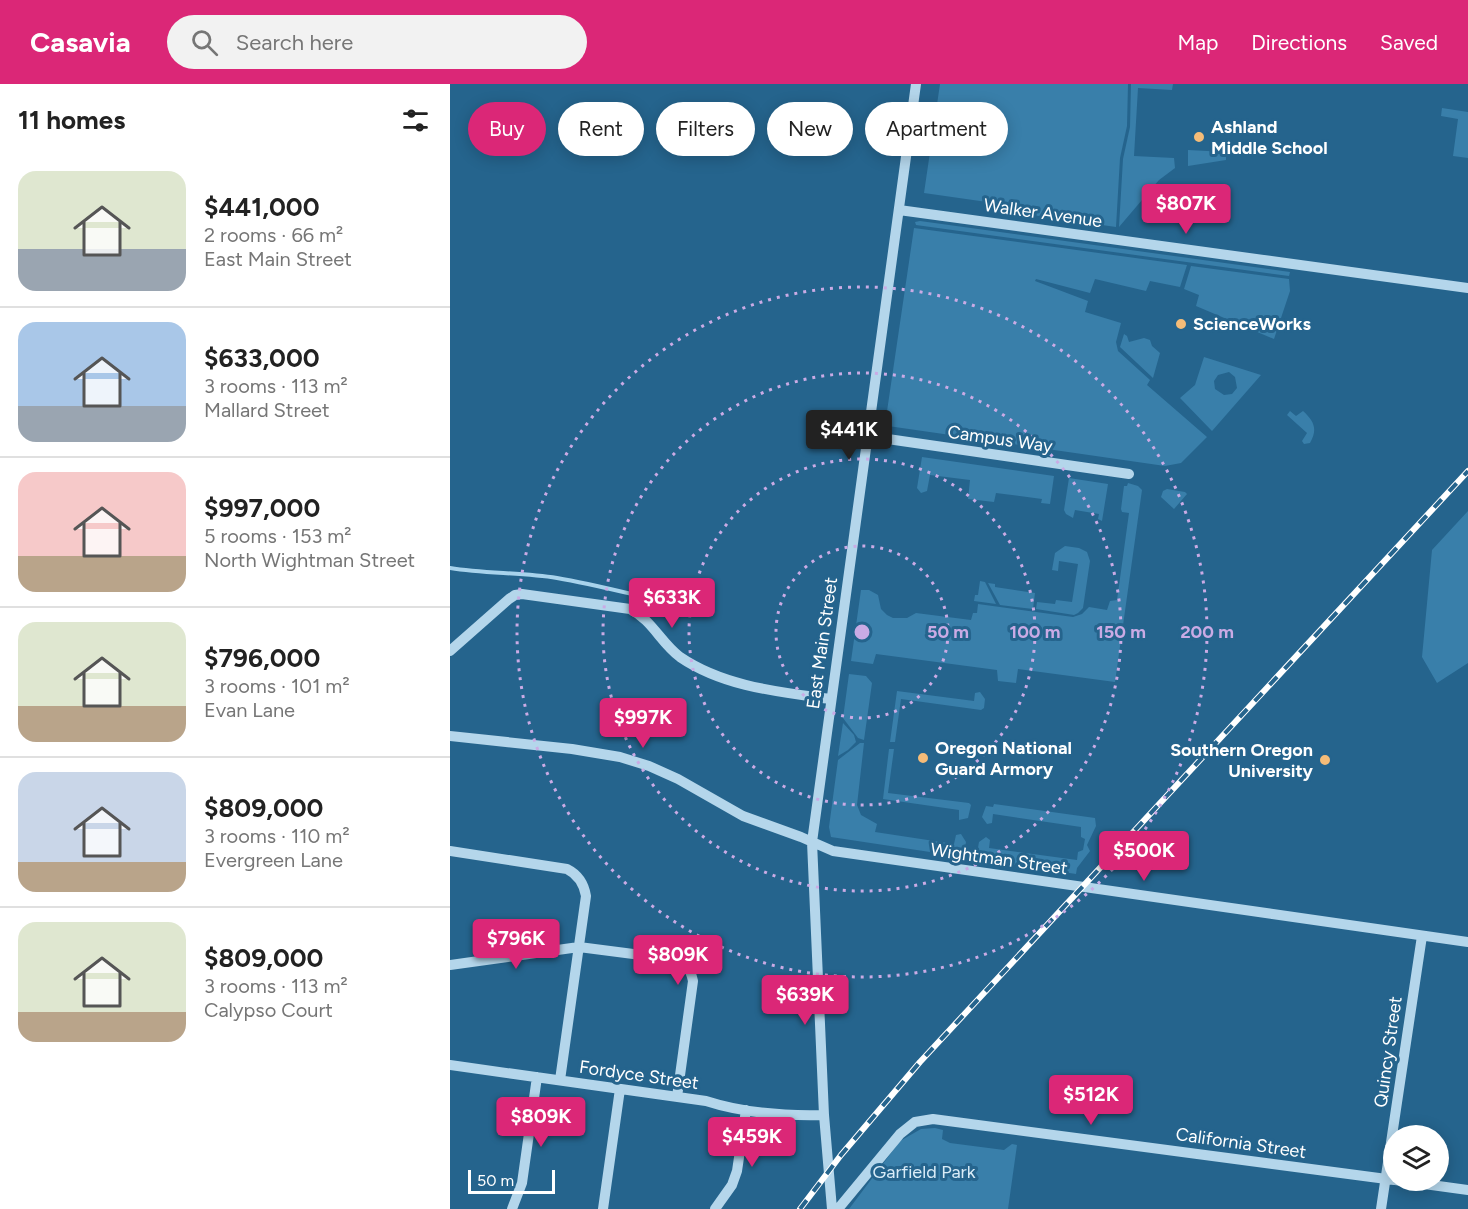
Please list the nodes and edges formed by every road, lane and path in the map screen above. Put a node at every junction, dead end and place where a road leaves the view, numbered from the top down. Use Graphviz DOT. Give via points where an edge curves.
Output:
graph roads {
  1 [pos="916,84"];
  2 [pos="899,210"];
  3 [pos="1468,288"];
  4 [pos="867,436"];
  5 [pos="1129,474"];
  6 [pos="450,651"];
  7 [pos="831,699"];
  8 [pos="450,736"];
  9 [pos="812,842"];
  10 [pos="450,851"];
  11 [pos="1422,936"];
  12 [pos="1468,942"];
  13 [pos="579,947"];
  14 [pos="450,965"];
  15 [pos="450,1065"];
  16 [pos="537,1077"];
  17 [pos="560,1080"];
  18 [pos="620,1089"];
  19 [pos="677,1097"];
  20 [pos="746,1110"];
  21 [pos="824,1115"];
  22 [pos="1398,1125"];
  23 [pos="1383,1179"];
  24 [pos="1449,1188"];
  25 [pos="1468,1190"];
  26 [pos="1387,1191"];
  27 [pos="512,1209"];
  28 [pos="603,1209"];
  29 [pos="715,1209"];
  30 [pos="832,1209"];
  31 [pos="837,1209"];
  32 [pos="1381,1209"];
  1 -- 2 [label="street, East Main Street"];
  2 -- 3 [label="street, Walker Avenue"];
  2 -- 4 [label="street, East Main Street"];
  4 -- 5 [label="street, Campus Way"];
  4 -- 7 [label="street, East Main Street"];
  6 -- 7 [label="street" via="515,595 522,594 630,609 643,617 679,656 696,666 750,686"];
  7 -- 9 [label="street, East Main Street"];
  8 -- 9 [label="street, Wightman Street" via="620,757 678,779 743,816"];
  9 -- 11 [label="street, Wightman Street" via="833,851"];
  9 -- 21 [label="street, East Main Street"];
  10 -- 13 [label="street" via="573,872 585,887 586,897"];
  11 -- 12 [label="street, Wightman Street"];
  11 -- 22 [label="street, Quincy Street"];
  13 -- 14 [label="street"];
  13 -- 17 [label="street"];
  13 -- 19 [label="street" via="672,958 691,970 693,981"];
  15 -- 16 [label="street, Fordyce Street"];
  16 -- 17 [label="street, Fordyce Street"];
  16 -- 27 [label="street" via="522,1183"];
  17 -- 18 [label="street, Fordyce Street"];
  18 -- 19 [label="street, Fordyce Street"];
  18 -- 28 [label="street"];
  19 -- 20 [label="street, Fordyce Street"];
  20 -- 21 [label="street, Fordyce Street"];
  20 -- 29 [label="street" via="737,1172"];
  21 -- 30 [label="street, East Main Street"];
  23 -- 31 [label="street, California Street" via="933,1119 915,1122 900,1134"];
  24 -- 25 [label="street, California Street"];
  26 -- 32 [label="street, Quincy Street"];
}
